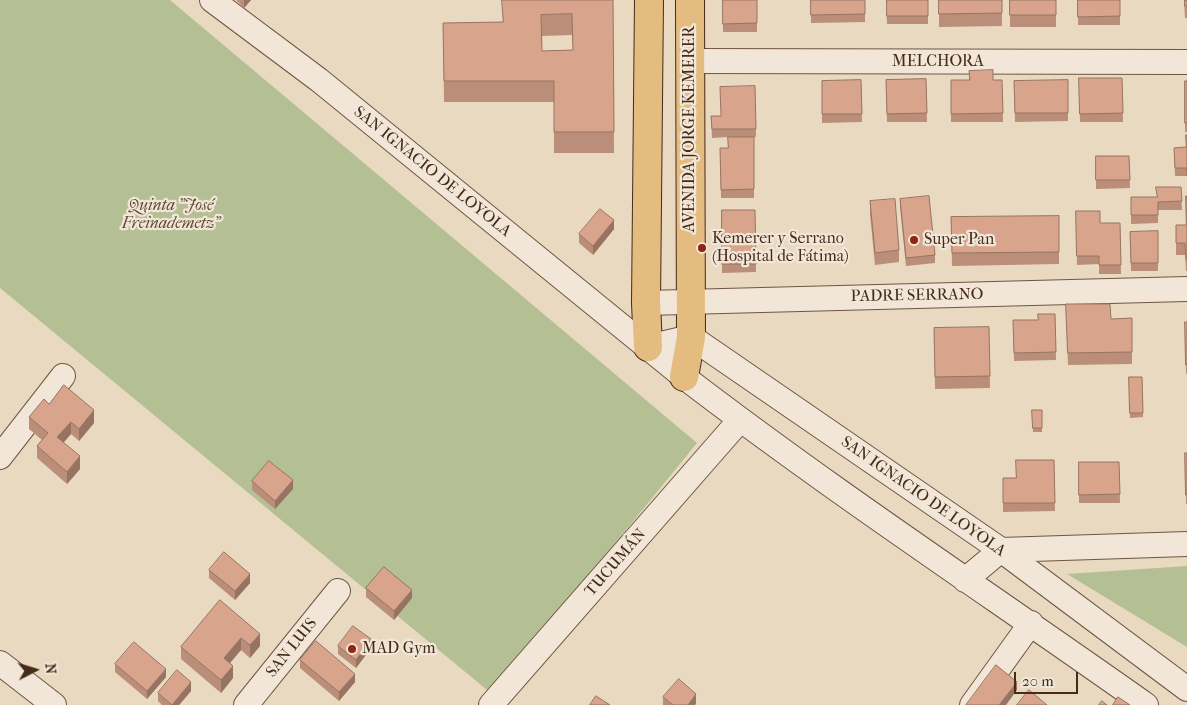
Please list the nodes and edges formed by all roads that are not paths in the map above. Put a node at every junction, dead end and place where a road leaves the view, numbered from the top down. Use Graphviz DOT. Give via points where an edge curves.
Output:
graph roads {
  1 [pos="212,0"];
  2 [pos="648,0"];
  3 [pos="690,0"];
  4 [pos="690,61"];
  5 [pos="1187,62"];
  6 [pos="1187,289"];
  7 [pos="690,302"];
  8 [pos="646,303"];
  9 [pos="691,337"];
  10 [pos="648,348"];
  11 [pos="63,376"];
  12 [pos="684,377"];
  13 [pos="740,420"];
  14 [pos="0,457"];
  15 [pos="1187,544"];
  16 [pos="1001,550"];
  17 [pos="966,580"];
  18 [pos="338,591"];
  19 [pos="1031,623"];
  20 [pos="0,663"];
  21 [pos="1187,689"];
  22 [pos="54,705"];
  23 [pos="246,705"];
  24 [pos="491,705"];
  25 [pos="972,705"];
  26 [pos="1146,705"];
  1 -- 10 [label="street, SAN IGNACIO DE LOYOLA" via="319,80"];
  2 -- 8 [label="main road"];
  3 -- 4 [label="main road, AVENIDA JORGE KEMERER"];
  4 -- 5 [label="street, MELCHORA"];
  4 -- 7 [label="main road, AVENIDA JORGE KEMERER"];
  6 -- 7 [label="street, PADRE SERRANO"];
  7 -- 8 [label="street, PADRE SERRANO"];
  7 -- 9 [label="main road, AVENIDA JORGE KEMERER"];
  8 -- 10 [label="main road"];
  9 -- 10 [label="street"];
  9 -- 12 [label="main road, AVENIDA JORGE KEMERER"];
  9 -- 16 [label="street, SAN IGNACIO DE LOYOLA"];
  10 -- 12 [label="street, SAN IGNACIO DE LOYOLA"];
  11 -- 14 [label="street"];
  12 -- 13 [label="street, SAN IGNACIO DE LOYOLA"];
  13 -- 17 [label="street, SAN IGNACIO DE LOYOLA"];
  13 -- 24 [label="street, TUCUMÁN"];
  15 -- 16 [label="street"];
  16 -- 17 [label="street"];
  16 -- 21 [label="street, SAN IGNACIO DE LOYOLA"];
  17 -- 19 [label="street, SAN IGNACIO DE LOYOLA"];
  18 -- 23 [label="street, SAN LUIS"];
  19 -- 25 [label="street"];
  19 -- 26 [label="street, SAN IGNACIO DE LOYOLA"];
  20 -- 22 [label="street"];
}
